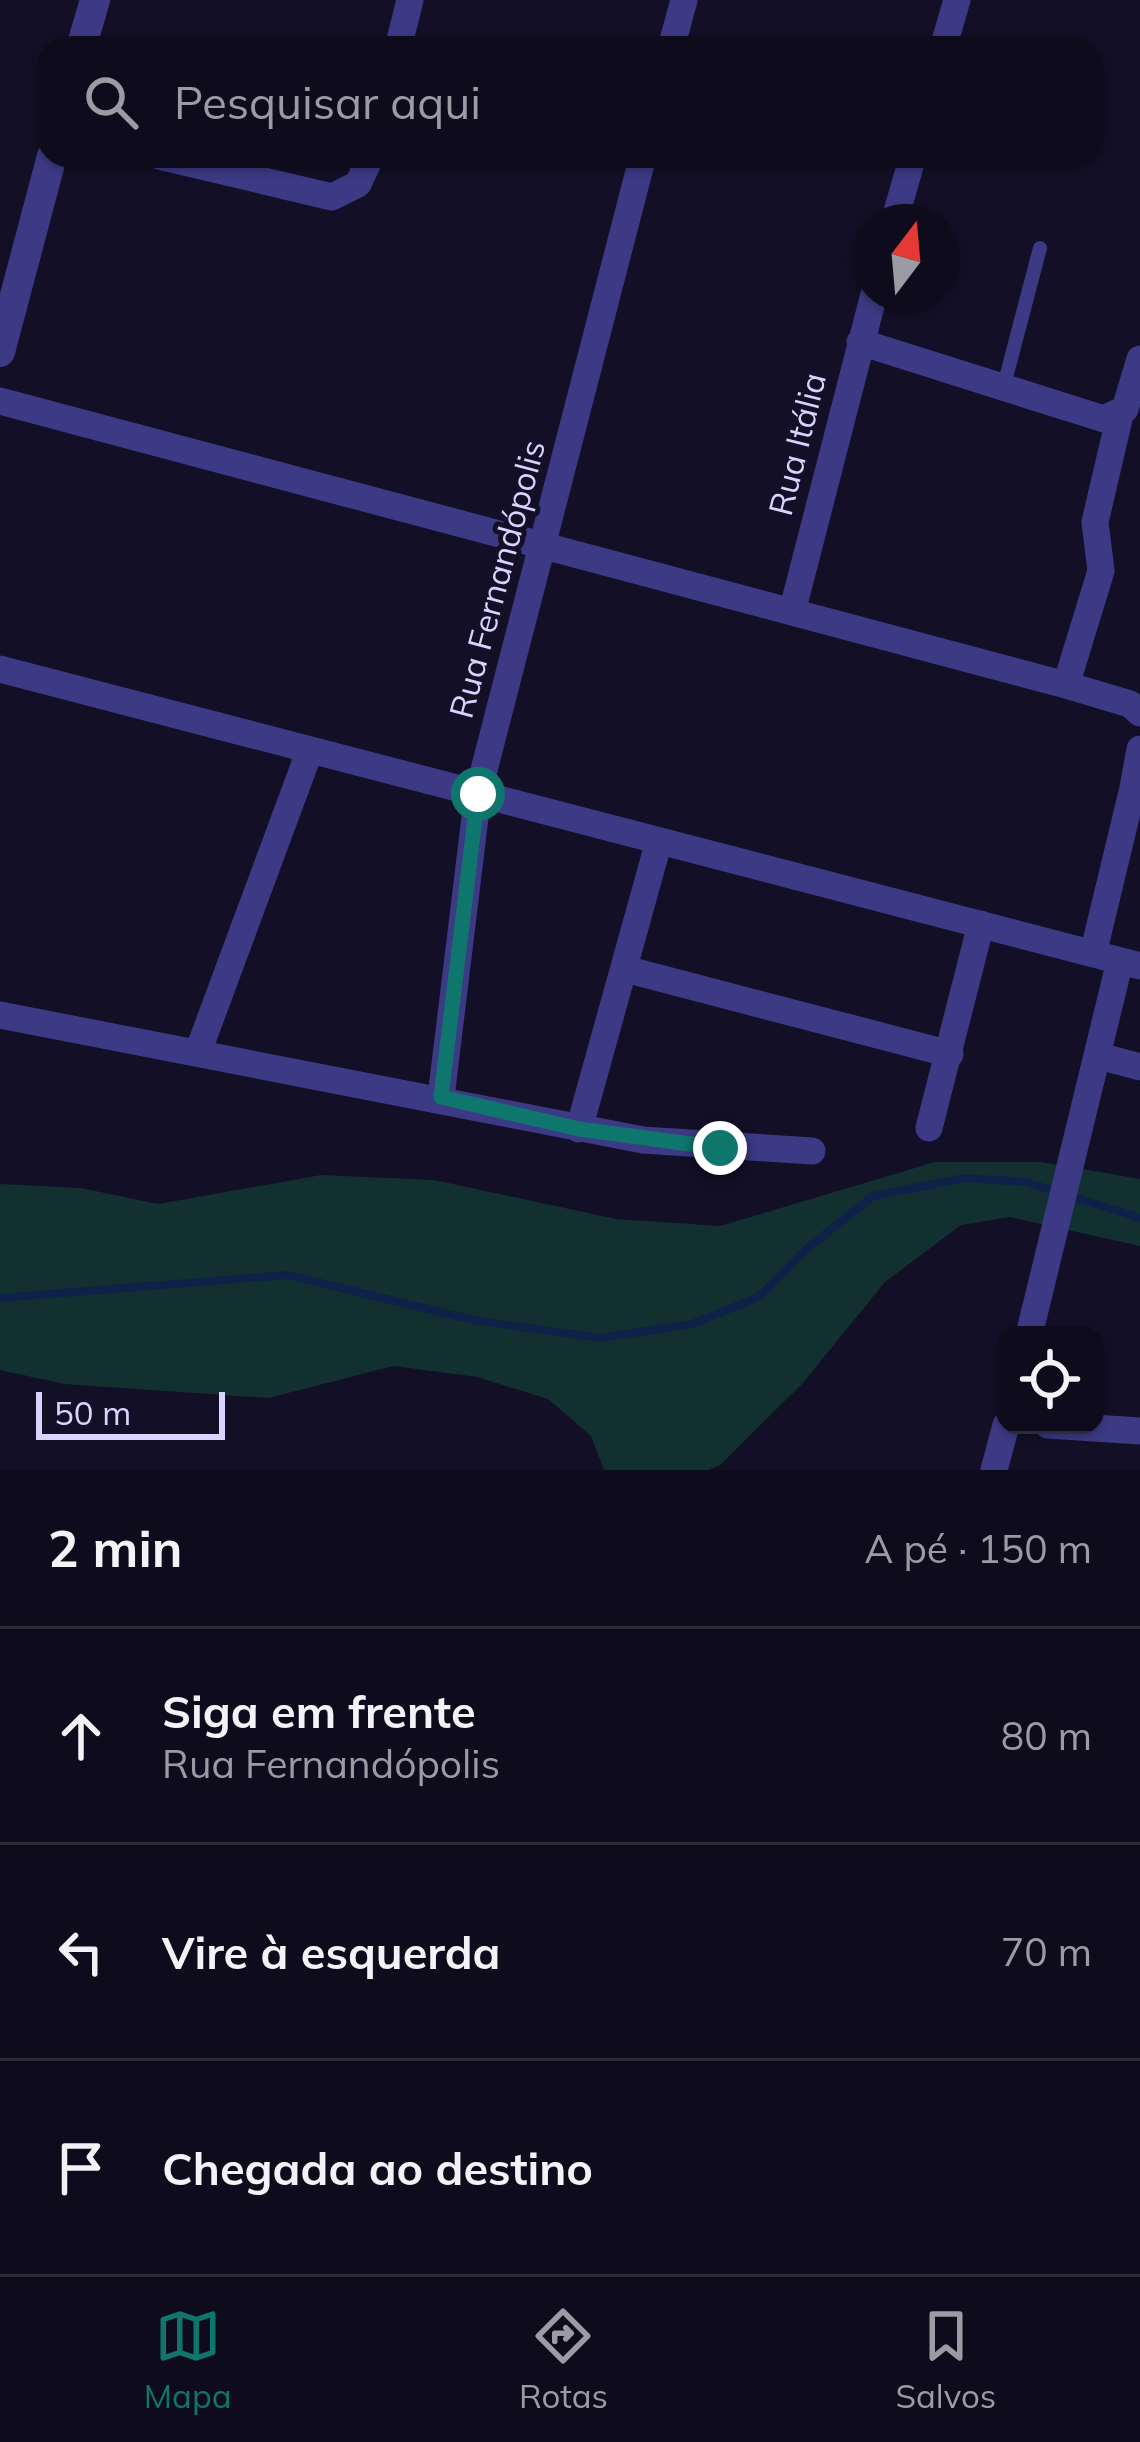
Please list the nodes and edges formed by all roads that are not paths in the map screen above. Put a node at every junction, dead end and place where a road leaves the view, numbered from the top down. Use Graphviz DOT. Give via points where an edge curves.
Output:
graph roads {
  1 [pos="95,0"];
  2 [pos="410,0"];
  3 [pos="684,0"];
  4 [pos="957,0"];
  5 [pos="84,36"];
  6 [pos="401,36"];
  7 [pos="674,36"];
  8 [pos="946,36"];
  9 [pos="49,168"];
  10 [pos="211,168"];
  11 [pos="365,168"];
  12 [pos="641,168"];
  13 [pos="910,168"];
  14 [pos="899,204"];
  15 [pos="1040,248"];
  16 [pos="869,312"];
  17 [pos="860,341"];
  18 [pos="0,352"];
  19 [pos="1140,359"];
  20 [pos="1004,386"];
  21 [pos="0,401"];
  22 [pos="1120,416"];
  23 [pos="543,546"];
  24 [pos="792,612"];
  25 [pos="0,669"];
  26 [pos="1066,686"];
  27 [pos="1140,713"];
  28 [pos="1140,749"];
  29 [pos="310,750"];
  30 [pos="1136,789"];
  31 [pos="478,794"];
  32 [pos="659,841"];
  33 [pos="981,924"];
  34 [pos="1118,960"];
  35 [pos="625,969"];
  36 [pos="0,1015"];
  37 [pos="199,1052"];
  38 [pos="950,1054"];
  39 [pos="1099,1056"];
  40 [pos="1140,1066"];
  41 [pos="441,1097"];
  42 [pos="928,1128"];
  43 [pos="579,1129"];
  44 [pos="812,1151"];
  45 [pos="1031,1326"];
  46 [pos="1104,1429"];
  47 [pos="1140,1431"];
  48 [pos="1004,1434"];
  49 [pos="994,1470"];
  1 -- 5 [label="street"];
  2 -- 6 [label="street"];
  3 -- 7 [label="street"];
  4 -- 8 [label="street"];
  9 -- 18 [label="street"];
  10 -- 11 [label="street" via="332,196 358,184"];
  12 -- 23 [label="street, Rua Fernandópolis"];
  13 -- 14 [label="street"];
  15 -- 20 [label="lane"];
  16 -- 17 [label="street, Rua Itália"];
  17 -- 20 [label="street"];
  17 -- 24 [label="street, Rua Itália"];
  19 -- 22 [label="street"];
  20 -- 22 [label="street" via="1090,416"];
  21 -- 23 [label="street"];
  22 -- 26 [label="street" via="1095,522 1102,571"];
  23 -- 24 [label="street"];
  23 -- 31 [label="street, Rua Fernandópolis"];
  24 -- 26 [label="street"];
  25 -- 29 [label="street"];
  26 -- 27 [label="street"];
  28 -- 30 [label="street"];
  29 -- 31 [label="street"];
  29 -- 37 [label="street"];
  30 -- 34 [label="street"];
  31 -- 32 [label="street"];
  31 -- 41 [label="street, Rua Fernandópolis"];
  32 -- 33 [label="street"];
  32 -- 35 [label="street"];
  33 -- 34 [label="street"];
  33 -- 38 [label="street"];
  34 -- 39 [label="street"];
  35 -- 38 [label="street"];
  35 -- 43 [label="street"];
  36 -- 37 [label="street"];
  37 -- 41 [label="street"];
  38 -- 42 [label="street"];
  39 -- 40 [label="street"];
  39 -- 45 [label="street"];
  41 -- 43 [label="street"];
  43 -- 44 [label="street"];
  46 -- 47 [label="street"];
  48 -- 49 [label="street"];
}
